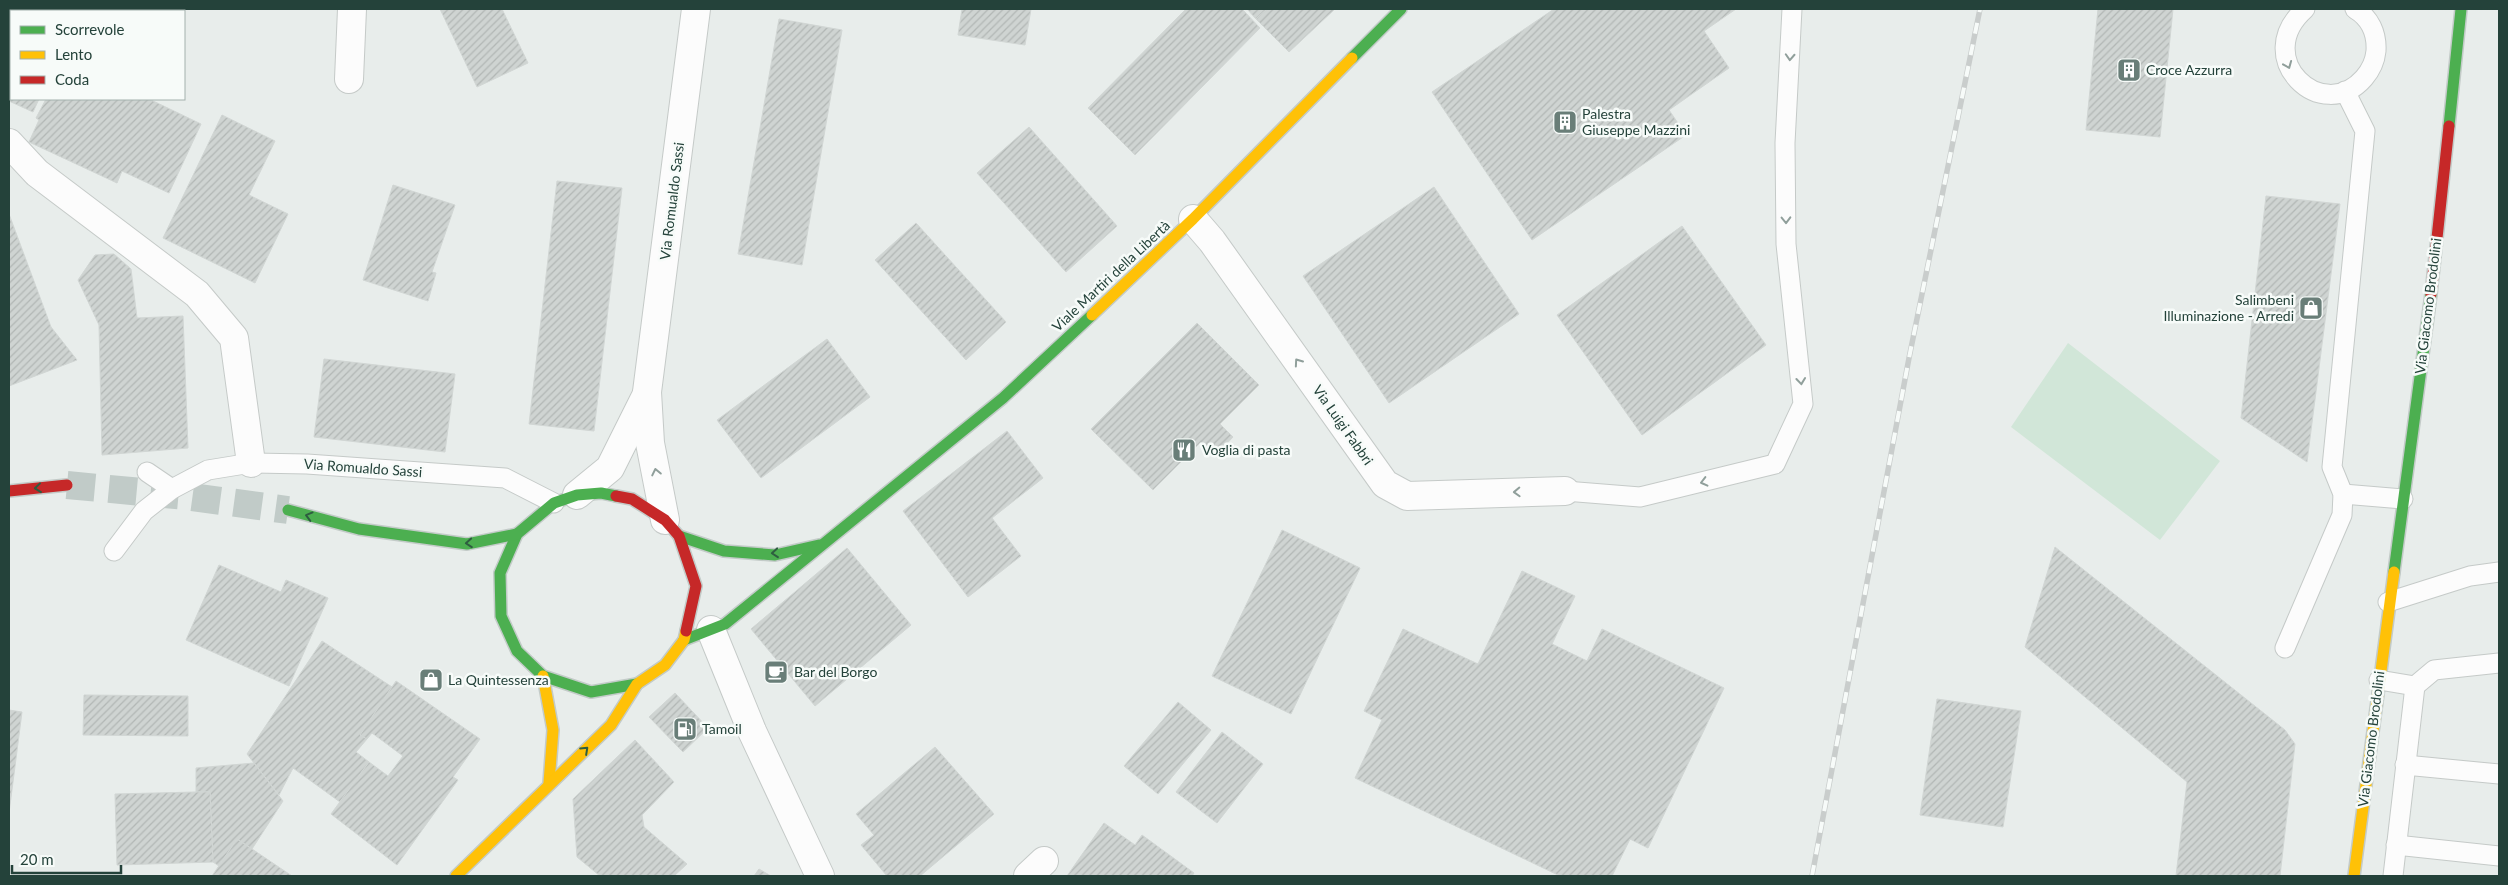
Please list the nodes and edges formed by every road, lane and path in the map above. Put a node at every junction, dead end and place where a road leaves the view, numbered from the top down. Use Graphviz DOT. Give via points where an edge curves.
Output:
graph roads {
  1 [pos="352,9"];
  2 [pos="696,9"];
  3 [pos="1401,9"];
  4 [pos="1792,9"];
  5 [pos="2305,9"];
  6 [pos="2355,9"];
  7 [pos="2461,9"];
  8 [pos="349,79"];
  9 [pos="2346,91"];
  10 [pos="9,143"];
  11 [pos="1192,219"];
  12 [pos="647,392"];
  13 [pos="251,463"];
  14 [pos="146,472"];
  15 [pos="67,485"];
  16 [pos="172,489"];
  17 [pos="9,491"];
  18 [pos="1565,491"];
  19 [pos="2343,494"];
  20 [pos="566,499"];
  21 [pos="2403,499"];
  22 [pos="288,510"];
  23 [pos="672,528"];
  24 [pos="517,534"];
  25 [pos="823,544"];
  26 [pos="114,551"];
  27 [pos="2499,572"];
  28 [pos="2388,602"];
  29 [pos="711,630"];
  30 [pos="684,640"];
  31 [pos="2285,648"];
  32 [pos="2499,663"];
  33 [pos="543,676"];
  34 [pos="2379,680"];
  35 [pos="637,684"];
  36 [pos="2415,686"];
  37 [pos="2406,764"];
  38 [pos="2499,774"];
  39 [pos="549,783"];
  40 [pos="2396,845"];
  41 [pos="2499,856"];
  42 [pos="456,876"];
  43 [pos="820,876"];
  44 [pos="2354,876"];
  45 [pos="2393,876"];
  1 -- 8 [label="street"];
  2 -- 12 [label="street, Via Romualdo Sassi"];
  3 -- 11 [label="main road, Viale Martiri della Libertà"];
  4 -- 18 [label="lane, one-way" via="1785,143 1786,244 1803,404 1775,464 1640,497"];
  5 -- 9 [label="lane, one-way" via="2287,32 2284,46 2286,61 2293,75 2316,92"];
  6 -- 9 [label="lane" via="2372,26 2376,57 2360,84"];
  7 -- 21 [label="main road, Via Giacomo Brodolini" via="2430,301"];
  9 -- 19 [label="lane" via="2365,131 2332,467"];
  10 -- 13 [label="street" via="37,172 197,294 234,338"];
  18 -- 11 [label="street, Via Luigi Fabbri, one-way" via="1407,496 1384,484 1212,241"];
  11 -- 25 [label="main road, Viale Martiri della Libertà" via="1003,398"];
  12 -- 20 [label="street, Via Romualdo Sassi" via="610,468"];
  23 -- 12 [label="street, Via Romualdo Sassi, one-way" via="650,442"];
  13 -- 16 [label="lane, Via Romualdo Sassi" via="208,470"];
  13 -- 20 [label="lane, Via Romualdo Sassi" via="505,478"];
  14 -- 16 [label="lane"];
  15 -- 17 [label="main road, one-way"];
  16 -- 26 [label="lane, Via Romualdo Sassi" via="144,511"];
  19 -- 21 [label="lane"];
  19 -- 31 [label="lane" via="2342,515"];
  20 -- 23 [label="main road, Viale Martiri della Libertà" via="601,493 632,499"];
  20 -- 24 [label="main road"];
  21 -- 28 [label="main road, Via Giacomo Brodolini"];
  24 -- 22 [label="main road, one-way" via="467,544 359,529"];
  25 -- 23 [label="main road, Viale Martiri della Libertà, one-way" via="775,555 724,551"];
  23 -- 30 [label="main road" via="696,586"];
  24 -- 33 [label="main road" via="500,573 501,616 517,651"];
  25 -- 29 [label="main road, Viale Martiri della Libertà" via="725,624"];
  27 -- 28 [label="lane" via="2470,576"];
  28 -- 34 [label="main road, Via Giacomo Brodolini"];
  29 -- 30 [label="main road, Viale Martiri della Libertà"];
  29 -- 43 [label="street" via="752,731"];
  30 -- 35 [label="main road" via="665,665"];
  32 -- 36 [label="lane" via="2434,670"];
  33 -- 35 [label="main road" via="591,692"];
  33 -- 39 [label="main road" via="553,730"];
  34 -- 36 [label="lane"];
  34 -- 44 [label="main road, Via Giacomo Brodolini"];
  39 -- 35 [label="main road, one-way" via="611,725"];
  36 -- 37 [label="lane"];
  37 -- 38 [label="lane"];
  37 -- 40 [label="lane"];
  39 -- 42 [label="main road"];
  40 -- 41 [label="lane"];
  40 -- 45 [label="lane"];
}
